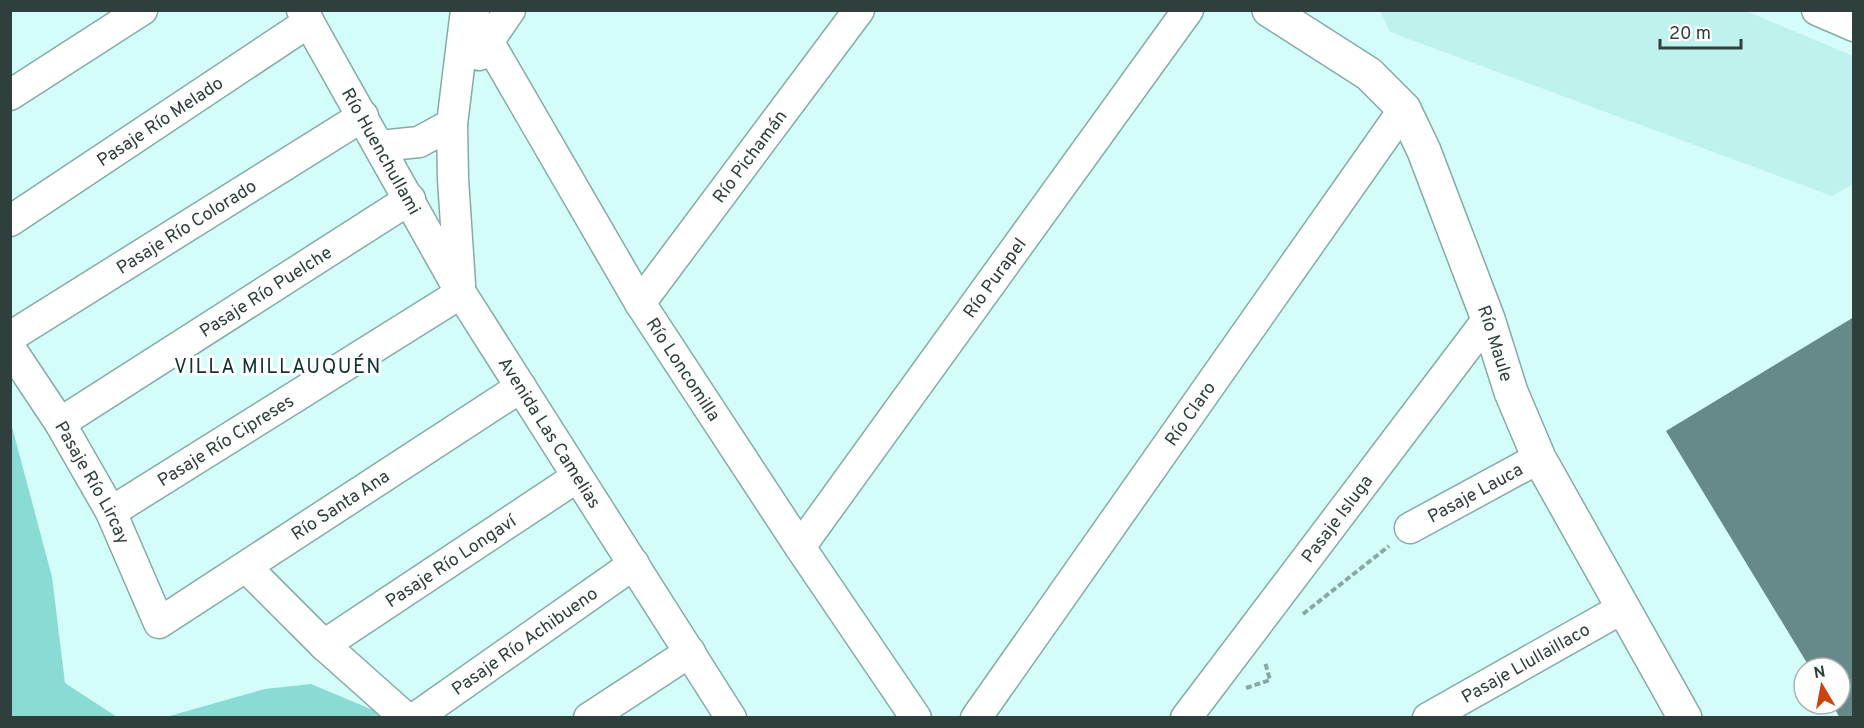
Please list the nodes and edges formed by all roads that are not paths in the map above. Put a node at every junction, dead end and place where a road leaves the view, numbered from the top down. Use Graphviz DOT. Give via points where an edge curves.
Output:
graph roads {
  1 [pos="142,10"];
  2 [pos="468,10"];
  3 [pos="510,10"];
  4 [pos="859,10"];
  5 [pos="1188,10"];
  6 [pos="1817,10"];
  7 [pos="1276,12"];
  8 [pos="305,16"];
  9 [pos="1854,26"];
  10 [pos="488,41"];
  11 [pos="454,93"];
  12 [pos="10,95"];
  13 [pos="1404,109"];
  14 [pos="363,116"];
  15 [pos="452,124"];
  16 [pos="380,146"];
  17 [pos="410,199"];
  18 [pos="10,220"];
  19 [pos="461,293"];
  20 [pos="640,303"];
  21 [pos="1488,319"];
  22 [pos="10,337"];
  23 [pos="10,348"];
  24 [pos="521,387"];
  25 [pos="60,423"];
  26 [pos="1539,458"];
  27 [pos="577,477"];
  28 [pos="111,512"];
  29 [pos="1410,528"];
  30 [pos="800,547"];
  31 [pos="634,564"];
  32 [pos="246,567"];
  33 [pos="1623,608"];
  34 [pos="159,624"];
  35 [pos="324,645"];
  36 [pos="690,652"];
  37 [pos="406,717"];
  38 [pos="415,717"];
  39 [pos="590,717"];
  40 [pos="731,717"];
  41 [pos="916,717"];
  42 [pos="976,717"];
  43 [pos="1186,717"];
  44 [pos="1428,717"];
  45 [pos="1685,717"];
  1 -- 12 [label="street"];
  2 -- 10 [label="street, Río Loncomilla"];
  2 -- 11 [label="street, Avenida Las Camelias"];
  3 -- 10 [label="street, Avenida Las Camelias"];
  4 -- 20 [label="street, Río Pichamán"];
  5 -- 30 [label="street, Río Purapel"];
  6 -- 9 [label="street"];
  7 -- 13 [label="street, Río Maule" via="1369,74"];
  8 -- 14 [label="street, Río Huenchullami"];
  8 -- 18 [label="street, Pasaje Río Melado"];
  10 -- 11 [label="street, Avenida Las Camelias"];
  10 -- 20 [label="street, Río Loncomilla"];
  11 -- 15 [label="street, Avenida Las Camelias"];
  13 -- 21 [label="street, Río Maule"];
  13 -- 42 [label="street, Río Claro"];
  14 -- 16 [label="street, Río Huenchullami"];
  14 -- 22 [label="street, Pasaje Río Colorado"];
  15 -- 16 [label="street" via="419,142"];
  15 -- 19 [label="street, Avenida Las Camelias"];
  16 -- 17 [label="street, Río Huenchullami"];
  17 -- 19 [label="street, Río Huenchullami"];
  17 -- 25 [label="street, Pasaje Río Puelche"];
  19 -- 24 [label="street, Avenida Las Camelias"];
  19 -- 28 [label="street, Pasaje Río Cipreses"];
  20 -- 30 [label="street, Río Loncomilla"];
  21 -- 26 [label="street, Río Maule" via="1511,392"];
  21 -- 43 [label="street, Pasaje Isluga"];
  23 -- 25 [label="street, Pasaje Río Lircay"];
  24 -- 27 [label="street, Avenida Las Camelias"];
  24 -- 32 [label="street, Río Santa Ana"];
  25 -- 28 [label="street, Pasaje Río Lircay"];
  26 -- 29 [label="street, Pasaje Lauca"];
  26 -- 33 [label="street, Río Maule"];
  27 -- 31 [label="street, Avenida Las Camelias"];
  27 -- 35 [label="street, Pasaje Río Longaví"];
  28 -- 34 [label="street, Pasaje Río Lircay"];
  30 -- 41 [label="street, Río Loncomilla"];
  31 -- 36 [label="street, Avenida Las Camelias"];
  31 -- 38 [label="street, Pasaje Río Achibueno"];
  32 -- 34 [label="street, Río Santa Ana"];
  32 -- 35 [label="street"];
  33 -- 44 [label="street, Pasaje Llullaillaco"];
  33 -- 45 [label="street, Río Maule"];
  35 -- 37 [label="street"];
  36 -- 39 [label="street"];
  36 -- 40 [label="street, Avenida Las Camelias"];
}
